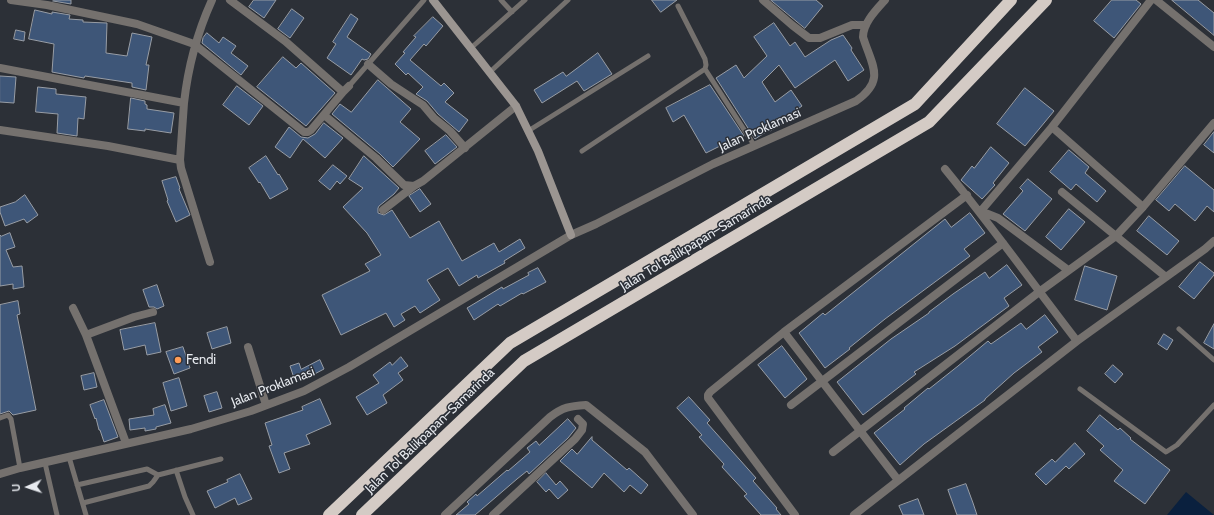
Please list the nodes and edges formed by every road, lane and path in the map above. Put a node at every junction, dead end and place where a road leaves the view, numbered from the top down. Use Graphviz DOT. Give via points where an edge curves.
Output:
graph roads {
  1 [pos="11,0"];
  2 [pos="212,0"];
  3 [pos="230,0"];
  4 [pos="424,0"];
  5 [pos="433,0"];
  6 [pos="501,0"];
  7 [pos="525,0"];
  8 [pos="568,0"];
  9 [pos="763,0"];
  10 [pos="885,0"];
  11 [pos="1011,0"];
  12 [pos="1046,0"];
  13 [pos="1151,0"];
  14 [pos="1156,0"];
  15 [pos="678,6"];
  16 [pos="512,12"];
  17 [pos="866,25"];
  18 [pos="194,44"];
  19 [pos="1214,47"];
  20 [pos="471,48"];
  21 [pos="648,56"];
  22 [pos="368,64"];
  23 [pos="0,68"];
  24 [pos="705,69"];
  25 [pos="490,72"];
  26 [pos="346,89"];
  27 [pos="184,103"];
  28 [pos="516,106"];
  29 [pos="324,115"];
  30 [pos="1214,123"];
  31 [pos="1052,127"];
  32 [pos="0,130"];
  33 [pos="528,131"];
  34 [pos="754,145"];
  35 [pos="465,148"];
  36 [pos="582,151"];
  37 [pos="180,160"];
  38 [pos="945,169"];
  39 [pos="414,186"];
  40 [pos="1062,192"];
  41 [pos="966,195"];
  42 [pos="1143,207"];
  43 [pos="383,210"];
  44 [pos="980,212"];
  45 [pos="571,235"];
  46 [pos="1116,236"];
  47 [pos="1214,241"];
  48 [pos="1003,243"];
  49 [pos="210,262"];
  50 [pos="1068,270"];
  51 [pos="1166,277"];
  52 [pos="1039,292"];
  53 [pos="73,308"];
  54 [pos="153,312"];
  55 [pos="1179,329"];
  56 [pos="784,332"];
  57 [pos="86,335"];
  58 [pos="1077,341"];
  59 [pos="248,348"];
  60 [pos="1214,360"];
  61 [pos="822,382"];
  62 [pos="1080,389"];
  63 [pos="1214,404"];
  64 [pos="266,405"];
  65 [pos="792,405"];
  66 [pos="0,418"];
  67 [pos="578,419"];
  68 [pos="860,431"];
  69 [pos="126,443"];
  70 [pos="833,452"];
  71 [pos="69,456"];
  72 [pos="221,459"];
  73 [pos="45,463"];
  74 [pos="20,468"];
  75 [pos="176,470"];
  76 [pos="0,474"];
  77 [pos="158,474"];
  78 [pos="898,480"];
  79 [pos="77,485"];
  80 [pos="83,503"];
  81 [pos="57,515"];
  82 [pos="86,515"];
  83 [pos="193,515"];
  84 [pos="329,515"];
  85 [pos="362,515"];
  86 [pos="444,515"];
  87 [pos="493,515"];
  88 [pos="693,515"];
  89 [pos="795,515"];
  90 [pos="854,515"];
  1 -- 18 [label="street" via="137,24"];
  2 -- 18 [label="street"];
  3 -- 26 [label="street"];
  4 -- 22 [label="lane"];
  5 -- 20 [label="street"];
  6 -- 16 [label="lane"];
  7 -- 16 [label="lane"];
  8 -- 25 [label="lane"];
  9 -- 17 [label="street" via="809,38 820,38 852,25"];
  10 -- 17 [label="street"];
  11 -- 84 [label="highway, Jalan Tol Balikpapan–Samarinda" via="914,104 510,343"];
  12 -- 85 [label="highway, Jalan Tol Balikpapan–Samarinda" via="928,122 524,361"];
  13 -- 31 [label="street"];
  14 -- 19 [label="street"];
  15 -- 24 [label="lane" via="706,59"];
  16 -- 20 [label="lane"];
  17 -- 34 [label="street, Jalan Proklamasi" via="863,37 874,70 874,79 866,94 856,101"];
  18 -- 27 [label="street"];
  18 -- 29 [label="street" via="304,132 311,130"];
  20 -- 25 [label="street"];
  21 -- 33 [label="lane"];
  22 -- 26 [label="lane"];
  22 -- 35 [label="street" via="391,84 423,104"];
  23 -- 27 [label="street"];
  24 -- 34 [label="lane"];
  24 -- 36 [label="lane"];
  25 -- 28 [label="street"];
  26 -- 29 [label="street"];
  27 -- 37 [label="street"];
  28 -- 33 [label="street"];
  28 -- 35 [label="street"];
  29 -- 39 [label="street" via="404,185"];
  30 -- 42 [label="street"];
  31 -- 42 [label="street"];
  31 -- 44 [label="street"];
  32 -- 37 [label="street"];
  33 -- 45 [label="street"];
  34 -- 45 [label="street, Jalan Proklamasi"];
  35 -- 39 [label="street"];
  37 -- 49 [label="street" via="182,174"];
  38 -- 41 [label="street"];
  39 -- 43 [label="street"];
  40 -- 46 [label="street"];
  41 -- 44 [label="street"];
  41 -- 56 [label="street"];
  42 -- 46 [label="street"];
  44 -- 48 [label="street"];
  44 -- 50 [label="street" via="998,218"];
  45 -- 64 [label="street, Jalan Proklamasi" via="349,367 304,391"];
  46 -- 50 [label="street"];
  46 -- 51 [label="street"];
  47 -- 51 [label="street"];
  48 -- 52 [label="street"];
  48 -- 61 [label="street"];
  50 -- 52 [label="street"];
  51 -- 58 [label="street"];
  52 -- 58 [label="street"];
  52 -- 68 [label="street"];
  53 -- 57 [label="street"];
  54 -- 57 [label="street"];
  55 -- 60 [label="lane"];
  56 -- 61 [label="street"];
  56 -- 89 [label="street" via="708,395"];
  57 -- 69 [label="street"];
  58 -- 78 [label="street"];
  59 -- 64 [label="street"];
  61 -- 65 [label="street"];
  61 -- 68 [label="street"];
  62 -- 63 [label="lane" via="1166,452 1177,445"];
  64 -- 69 [label="street, Jalan Proklamasi" via="191,429"];
  66 -- 74 [label="lane" via="8,415 11,419"];
  67 -- 87 [label="street" via="583,424 575,439"];
  68 -- 70 [label="street"];
  68 -- 78 [label="street"];
  69 -- 71 [label="street, Jalan Proklamasi"];
  71 -- 73 [label="street, Jalan Proklamasi"];
  71 -- 79 [label="lane"];
  72 -- 75 [label="lane"];
  73 -- 74 [label="street, Jalan Proklamasi"];
  73 -- 81 [label="lane"];
  74 -- 76 [label="street, Jalan Proklamasi"];
  75 -- 77 [label="lane"];
  75 -- 83 [label="lane"];
  77 -- 79 [label="lane" via="147,469"];
  77 -- 80 [label="lane" via="149,486"];
  78 -- 90 [label="street"];
  79 -- 80 [label="lane"];
  80 -- 82 [label="lane"];
  86 -- 88 [label="street" via="550,417 569,406 586,406 645,452"];
}
